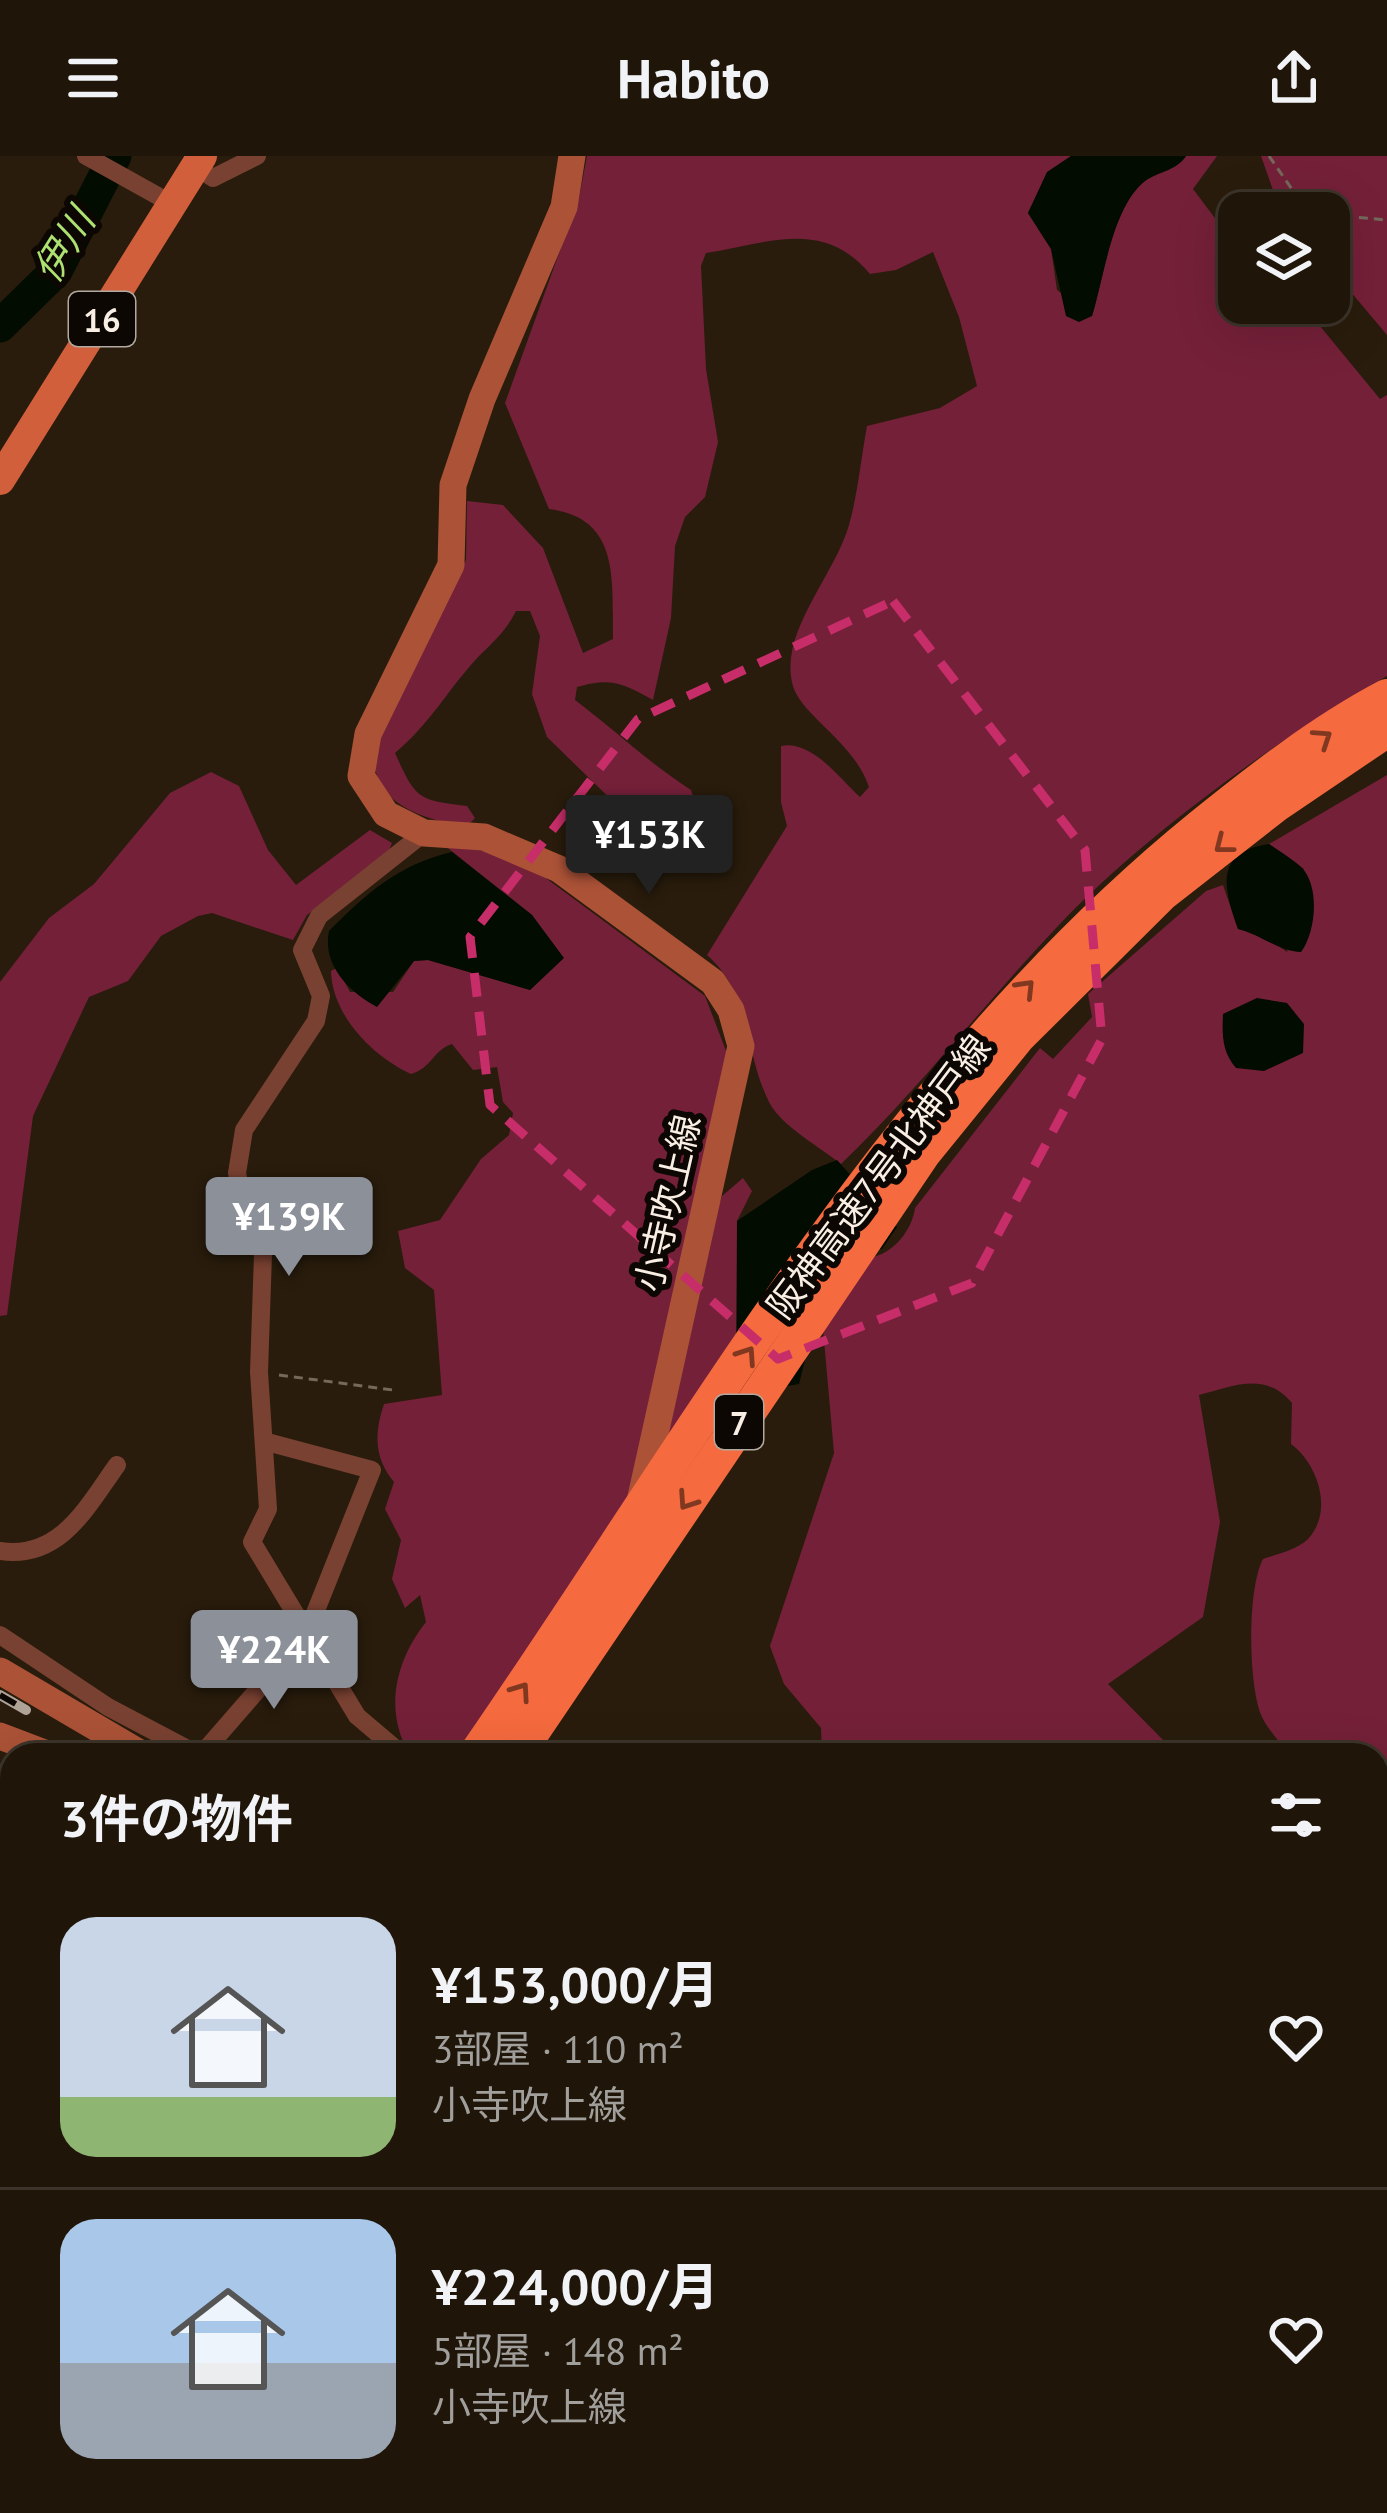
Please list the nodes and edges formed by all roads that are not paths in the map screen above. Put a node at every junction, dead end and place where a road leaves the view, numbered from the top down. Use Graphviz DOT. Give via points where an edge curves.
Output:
graph roads {
  1 [pos="86,156"];
  2 [pos="256,156"];
  3 [pos="572,156"];
  4 [pos="199,162"];
  5 [pos="162,198"];
  6 [pos="0,480"];
  7 [pos="1387,697"];
  8 [pos="1387,729"];
  9 [pos="424,833"];
  10 [pos="959,1086"];
  11 [pos="267,1442"];
  12 [pos="117,1465"];
  13 [pos="0,1551"];
  14 [pos="307,1633"];
  15 [pos="0,1635"];
  16 [pos="0,1667"];
  17 [pos="122,1743"];
  18 [pos="177,1743"];
  19 [pos="211,1743"];
  20 [pos="389,1743"];
  21 [pos="484,1743"];
  22 [pos="524,1743"];
  23 [pos="539,1743"];
  1 -- 5 [label="street"];
  2 -- 4 [label="street" via="213,178"];
  3 -- 9 [label="street" via="564,207 453,485 451,565 368,734 361,776 386,814"];
  4 -- 5 [label="main road, 16"];
  5 -- 6 [label="main road, 16"];
  10 -- 7 [label="highway, 阪神高速7号北神戸線 / 7, one-way" via="1064,948 1143,874 1257,782"];
  8 -- 10 [label="highway, 阪神高速7号北神戸線 / 7, one-way" via="1162,893"];
  9 -- 11 [label="street" via="320,916 302,950 321,996 316,1021 244,1130 237,1173 263,1254 259,1372"];
  9 -- 23 [label="street, 小寺吹上線" via="484,837 559,869 713,982 741,1046 631,1536"];
  21 -- 10 [label="highway, 阪神高速7号北神戸線 / 7, one-way" via="839,1220"];
  10 -- 22 [label="highway, 阪神高速7号北神戸線 / 7, one-way"];
  11 -- 14 [label="street" via="268,1509 252,1542"];
  11 -- 14 [label="street" via="372,1470"];
  12 -- 13 [label="street" via="66,1536 18,1554"];
  14 -- 19 [label="street"];
  14 -- 20 [label="street" via="357,1716"];
  15 -- 18 [label="street"];
  16 -- 17 [label="street"];
}
